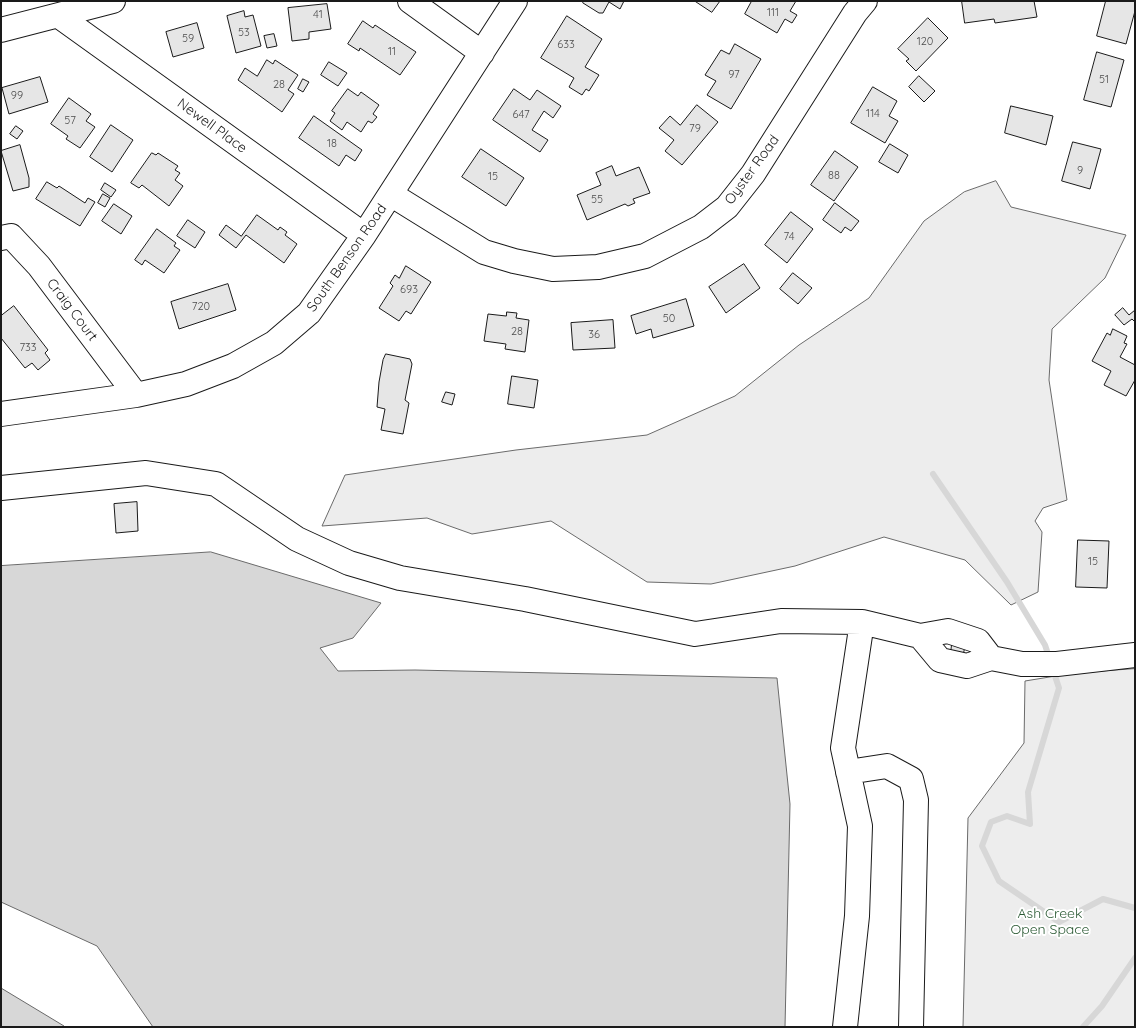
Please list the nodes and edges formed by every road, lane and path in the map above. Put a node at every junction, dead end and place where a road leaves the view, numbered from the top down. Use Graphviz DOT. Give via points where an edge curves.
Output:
graph roads {
  1 [pos="113,1"];
  2 [pos="410,1"];
  3 [pos="515,1"];
  4 [pos="865,1"];
  5 [pos="59,16"];
  6 [pos="1,30"];
  7 [pos="482,53"];
  8 [pos="392,195"];
  9 [pos="364,235"];
  10 [pos="1,238"];
  11 [pos="136,395"];
  12 [pos="1,414"];
  13 [pos="1,488"];
  14 [pos="862,622"];
  15 [pos="1135,655"];
  16 [pos="848,772"];
  17 [pos="845,1027"];
  18 [pos="911,1027"];
  1 -- 5 [label="street"];
  2 -- 7 [label="street"];
  3 -- 7 [label="street, South Benson Road"];
  4 -- 8 [label="street, Oyster Road" via="753,174 727,207 701,227 645,256 598,267 553,269 514,261 484,252"];
  5 -- 6 [label="street"];
  5 -- 9 [label="street, Newell Place"];
  7 -- 8 [label="street, South Benson Road"];
  8 -- 9 [label="street, South Benson Road"];
  9 -- 11 [label="street, South Benson Road" via="309,313 274,342 233,366 186,384"];
  10 -- 11 [label="street, Craig Court" via="11,236 39,266"];
  11 -- 12 [label="street, South Benson Road"];
  13 -- 14 [label="street" via="146,473 216,484 297,540 349,563 400,578 525,599 695,634 781,621"];
  14 -- 15 [label="street" via="920,636 940,660 967,666 991,658 1054,664"];
  14 -- 16 [label="street" via="843,748"];
  16 -- 17 [label="street" via="860,826 857,916"];
  16 -- 18 [label="street" via="887,766 911,779 916,800"];
}
